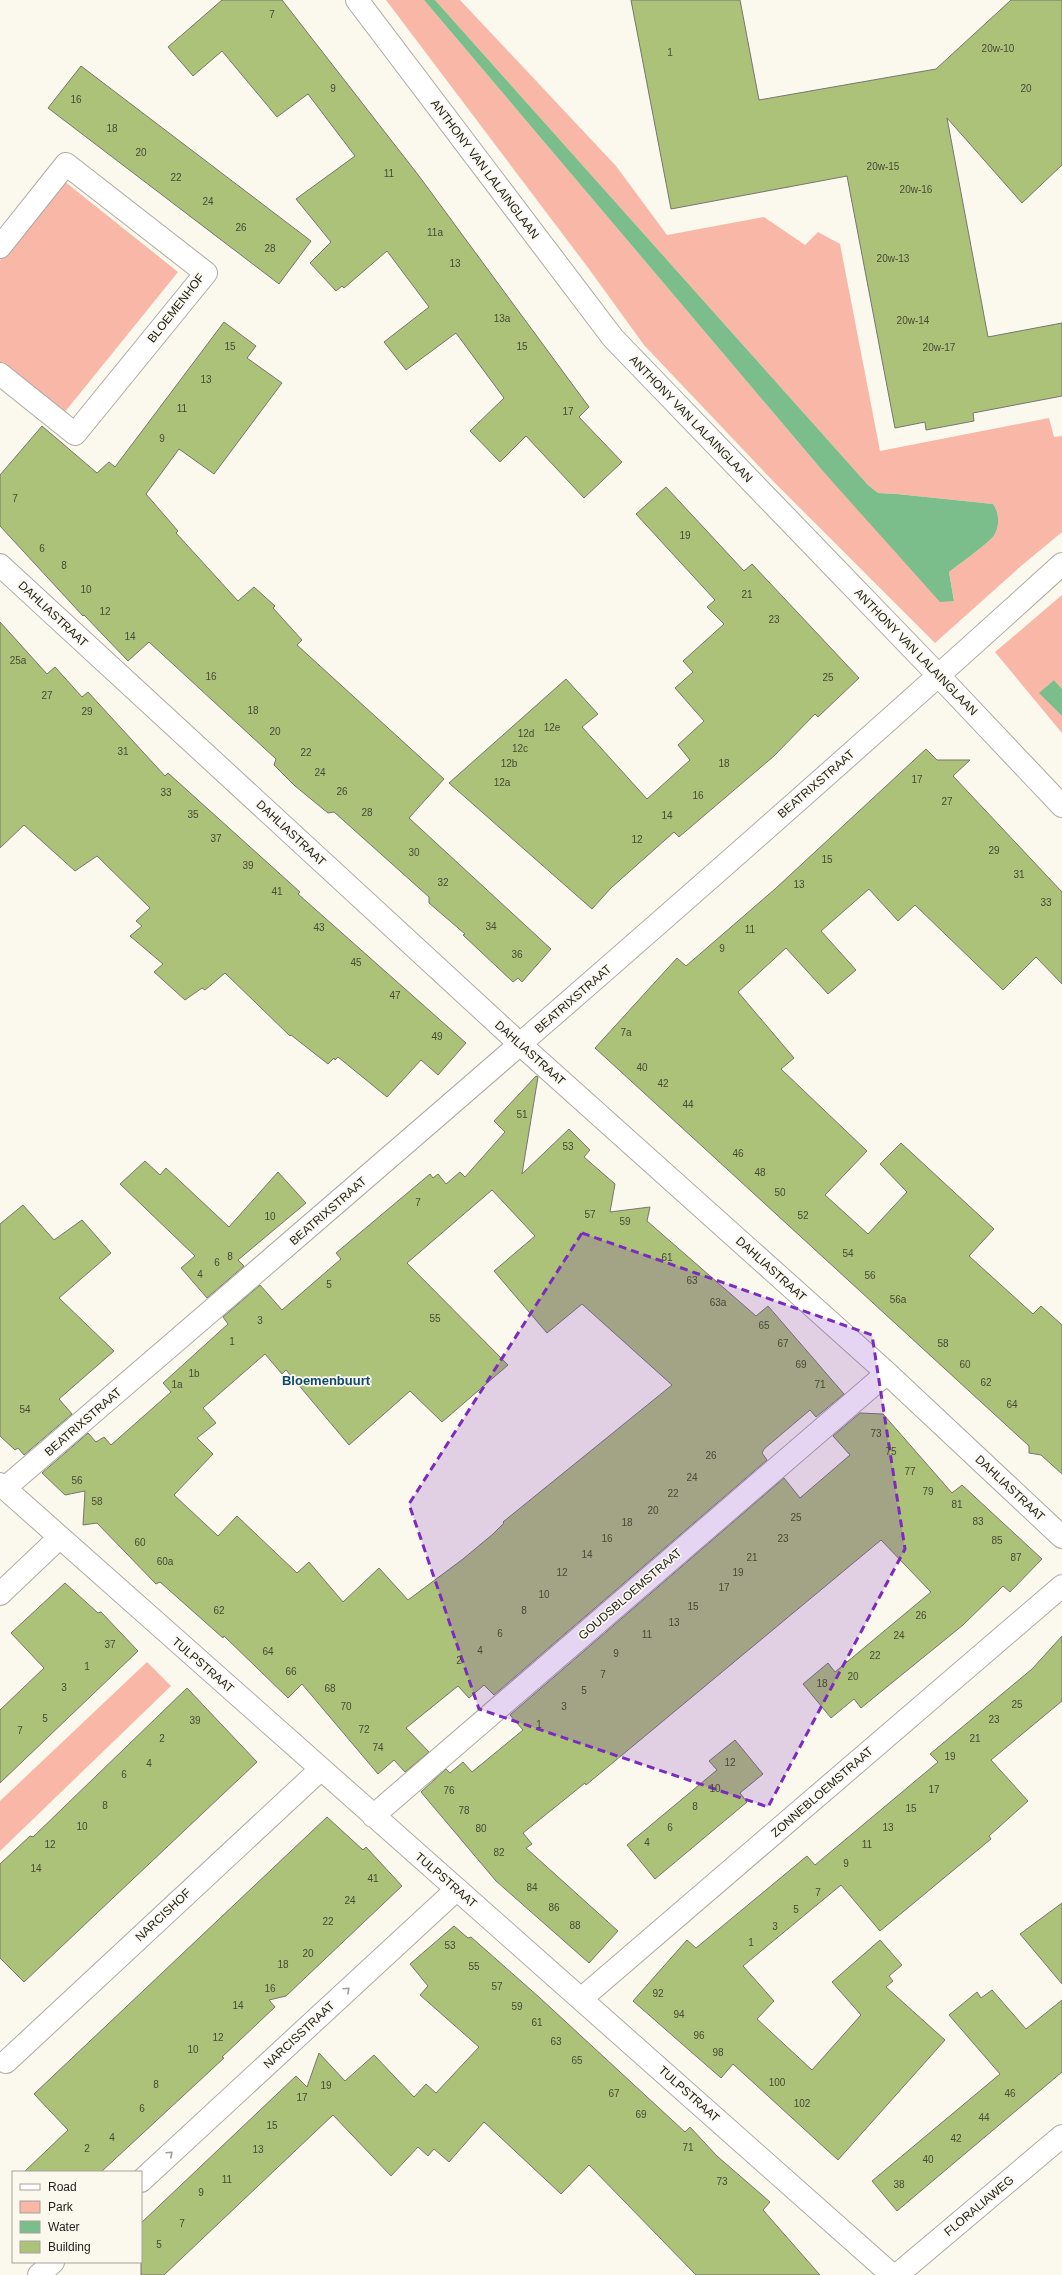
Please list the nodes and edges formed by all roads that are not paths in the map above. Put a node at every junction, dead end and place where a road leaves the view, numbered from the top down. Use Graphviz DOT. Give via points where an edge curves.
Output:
graph roads {
  1 [pos="357,0"];
  2 [pos="0,247"];
  3 [pos="0,374"];
  4 [pos="1062,564"];
  5 [pos="0,565"];
  6 [pos="939,676"];
  7 [pos="1062,806"];
  8 [pos="521,1045"];
  9 [pos="887,1373"];
  10 [pos="3,1486"];
  11 [pos="60,1537"];
  12 [pos="1062,1537"];
  13 [pos="1062,1586"];
  14 [pos="0,1594"];
  15 [pos="320,1769"];
  16 [pos="373,1816"];
  17 [pos="456,1890"];
  18 [pos="581,1998"];
  19 [pos="6,2062"];
  20 [pos="1062,2136"];
  21 [pos="142,2180"];
  22 [pos="52,2263"];
  23 [pos="39,2275"];
  24 [pos="892,2275"];
  25 [pos="897,2275"];
  1 -- 6 [label="street, ANTHONY VAN LALAINGLAAN" via="613,338"];
  2 -- 3 [label="street, BLOEMENHOF" via="66,164 206,273 75,434"];
  4 -- 6 [label="street, BEATRIXSTRAAT"];
  5 -- 8 [label="street, DAHLIASTRAAT"];
  6 -- 7 [label="street, ANTHONY VAN LALAINGLAAN"];
  6 -- 8 [label="street, BEATRIXSTRAAT"];
  8 -- 9 [label="street, DAHLIASTRAAT"];
  8 -- 10 [label="street, BEATRIXSTRAAT"];
  9 -- 12 [label="street, DAHLIASTRAAT"];
  9 -- 16 [label="street, GOUDSBLOEMSTRAAT"];
  10 -- 11 [label="street, TULPSTRAAT"];
  11 -- 14 [label="street"];
  11 -- 15 [label="street, TULPSTRAAT"];
  13 -- 18 [label="street, ZONNEBLOEMSTRAAT"];
  15 -- 16 [label="street, TULPSTRAAT"];
  15 -- 19 [label="street, NARCISHOF"];
  16 -- 17 [label="street, TULPSTRAAT"];
  17 -- 18 [label="street, TULPSTRAAT"];
  21 -- 17 [label="street, NARCISSTRAAT, one-way"];
  18 -- 24 [label="street, TULPSTRAAT"];
  20 -- 25 [label="street, FLORALIAWEG"];
  22 -- 23 [label="street"];
}
